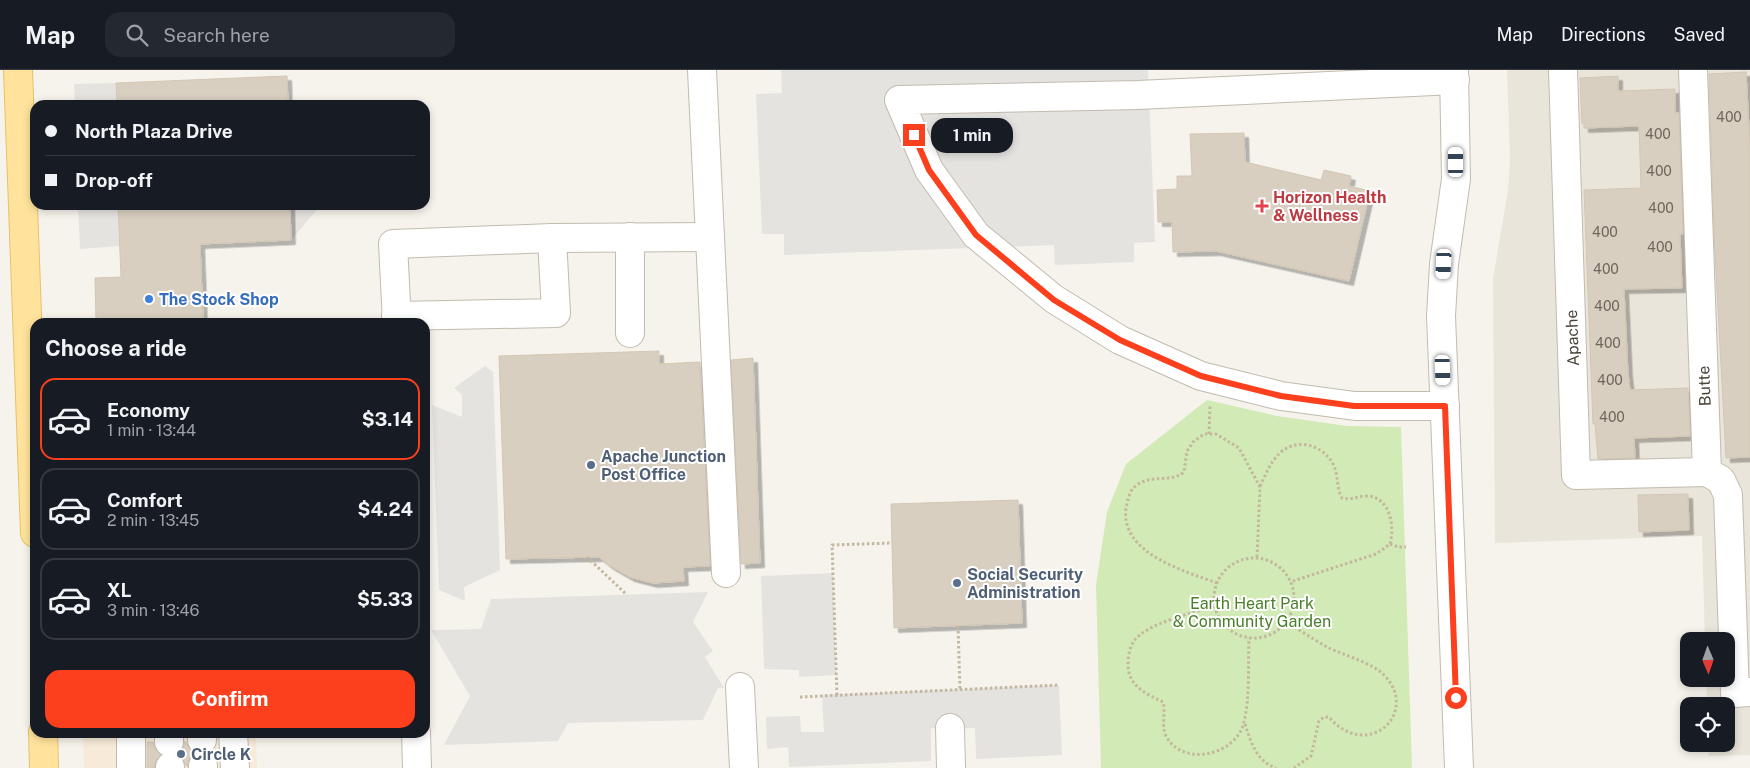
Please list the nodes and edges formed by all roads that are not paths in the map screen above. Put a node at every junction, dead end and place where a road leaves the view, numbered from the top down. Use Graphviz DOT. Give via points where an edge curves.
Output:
graph roads {
  1 [pos="18,70"];
  2 [pos="702,70"];
  3 [pos="1563,70"];
  4 [pos="1693,70"];
  5 [pos="1454,75"];
  6 [pos="710,237"];
  7 [pos="552,238"];
  8 [pos="630,238"];
  9 [pos="397,318"];
  10 [pos="424,318"];
  11 [pos="630,333"];
  12 [pos="30,396"];
  13 [pos="1445,406"];
  14 [pos="1707,472"];
  15 [pos="726,573"];
  16 [pos="740,687"];
  17 [pos="1742,693"];
  18 [pos="950,728"];
  19 [pos="43,738"];
  20 [pos="130,738"];
  21 [pos="233,738"];
  22 [pos="416,738"];
  23 [pos="44,768"];
  24 [pos="131,768"];
  25 [pos="235,768"];
  26 [pos="417,768"];
  27 [pos="744,768"];
  28 [pos="951,768"];
  29 [pos="1459,768"];
  1 -- 12 [label="main road"];
  2 -- 6 [label="street"];
  3 -- 14 [label="street, Apache" via="1576,475"];
  4 -- 14 [label="street, Butte"];
  5 -- 13 [label="street" via="1456,179 1444,264 1441,316"];
  5 -- 13 [label="street" via="1138,95 899,100 929,170 976,235 1054,300 1120,340 1201,376 1281,396 1354,406"];
  6 -- 8 [label="street"];
  6 -- 15 [label="street"];
  7 -- 8 [label="street"];
  7 -- 9 [label="street" via="393,244"];
  7 -- 10 [label="street" via="556,313"];
  8 -- 11 [label="street"];
  13 -- 29 [label="street"];
  14 -- 17 [label="street" via="1721,480 1728,495"];
  16 -- 27 [label="street"];
  18 -- 28 [label="street"];
  19 -- 23 [label="main road"];
  20 -- 24 [label="street"];
  21 -- 25 [label="street"];
  22 -- 26 [label="street"];
}
